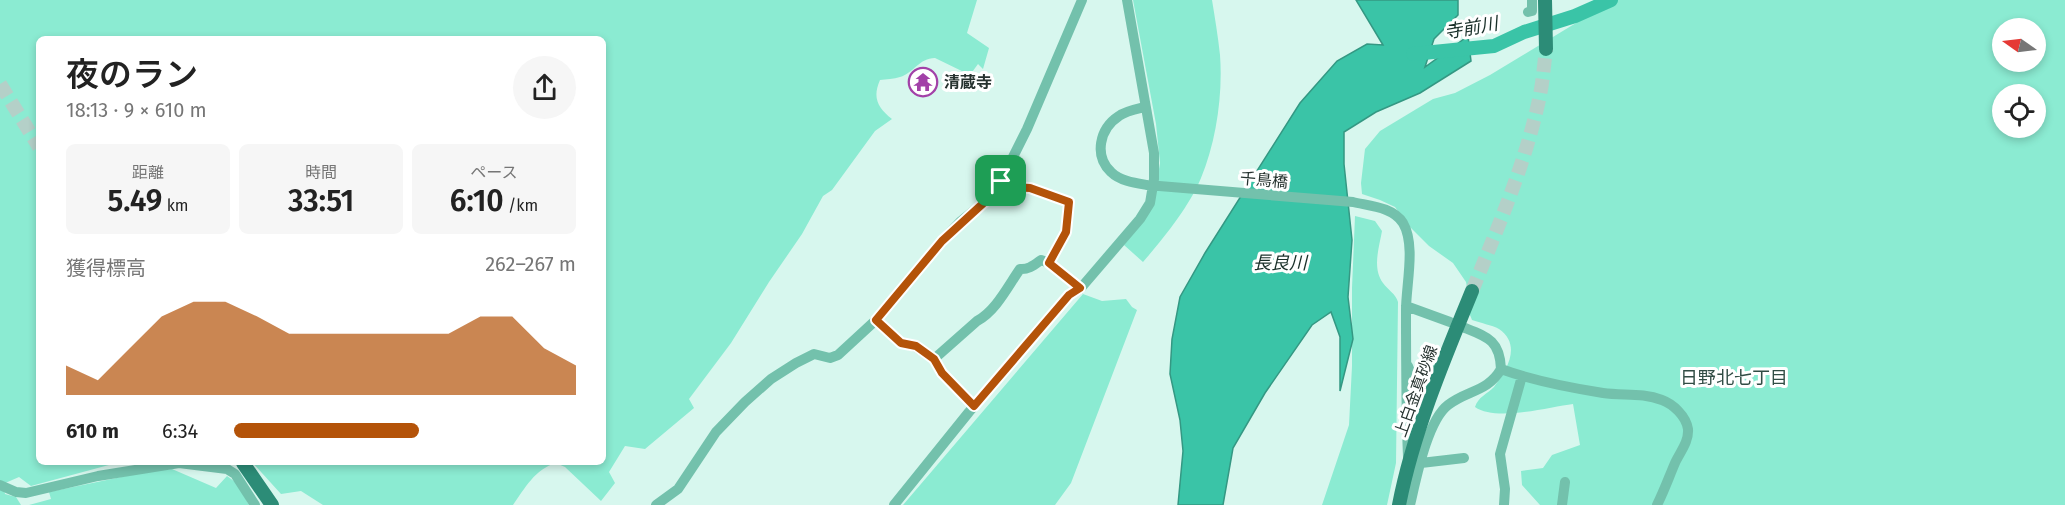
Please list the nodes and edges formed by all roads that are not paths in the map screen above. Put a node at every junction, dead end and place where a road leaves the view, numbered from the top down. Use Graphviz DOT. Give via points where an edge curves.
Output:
graph roads {
  1 [pos="1082,0"];
  2 [pos="1127,0"];
  3 [pos="1532,0"];
  4 [pos="1546,5"];
  5 [pos="1528,12"];
  6 [pos="1546,45"];
  7 [pos="1145,107"];
  8 [pos="1001,181"];
  9 [pos="1049,263"];
  10 [pos="1080,288"];
  11 [pos="1472,291"];
  12 [pos="1406,306"];
  13 [pos="876,320"];
  14 [pos="1450,322"];
  15 [pos="1465,328"];
  16 [pos="934,359"];
  17 [pos="1445,359"];
  18 [pos="1406,363"];
  19 [pos="1501,369"];
  20 [pos="1522,376"];
  21 [pos="1407,386"];
  22 [pos="1435,387"];
  23 [pos="974,406"];
  24 [pos="1464,458"];
  25 [pos="1414,463"];
  26 [pos="167,465"];
  27 [pos="195,465"];
  28 [pos="244,465"];
  29 [pos="1565,482"];
  30 [pos="0,485"];
  31 [pos="255,505"];
  32 [pos="272,505"];
  33 [pos="656,505"];
  34 [pos="894,505"];
  35 [pos="1399,505"];
  36 [pos="1410,505"];
  37 [pos="1504,505"];
  38 [pos="1562,505"];
  39 [pos="1657,505"];
  1 -- 8 [label="street"];
  2 -- 7 [label="street"];
  3 -- 5 [label="street" via="1532,11"];
  4 -- 6 [label="main road"];
  7 -- 10 [label="street" via="1154,153 1150,203"];
  7 -- 12 [label="street, 千鳥橋" via="1119,116 1108,124 1102,136 1103,162 1113,174 1147,185 1380,207 1403,223 1409,240"];
  8 -- 9 [label="street" via="1010,187 1030,188 1069,202 1066,232"];
  8 -- 13 [label="street" via="989,198 934,249"];
  9 -- 10 [label="street"];
  9 -- 16 [label="street" via="1041,260 1032,267 1020,268 984,317"];
  10 -- 23 [label="street" via="1069,295"];
  11 -- 17 [label="main road, 上白金真砂線"];
  12 -- 14 [label="street"];
  12 -- 18 [label="street"];
  13 -- 16 [label="street" via="901,343 916,346"];
  13 -- 33 [label="street" via="838,355 830,358 814,354 771,379 710,441 678,489"];
  15 -- 19 [label="street" via="1498,347"];
  16 -- 23 [label="street"];
  17 -- 18 [label="street" via="1426,381 1415,380"];
  17 -- 22 [label="main road, 上白金真砂線"];
  18 -- 21 [label="street"];
  19 -- 20 [label="street"];
  19 -- 25 [label="street" via="1492,382 1446,406"];
  20 -- 37 [label="street" via="1500,454"];
  20 -- 39 [label="street" via="1605,394 1651,396 1674,407 1688,430 1685,446"];
  21 -- 22 [label="street" via="1426,392"];
  21 -- 25 [label="street"];
  22 -- 25 [label="main road, 上白金真砂線"];
  23 -- 34 [label="street"];
  24 -- 25 [label="street"];
  25 -- 35 [label="main road, 上白金真砂線"];
  25 -- 36 [label="street"];
  26 -- 30 [label="street" via="26,493"];
  27 -- 31 [label="street" via="227,469 235,474"];
  28 -- 32 [label="main road"];
  29 -- 38 [label="street"];
}
